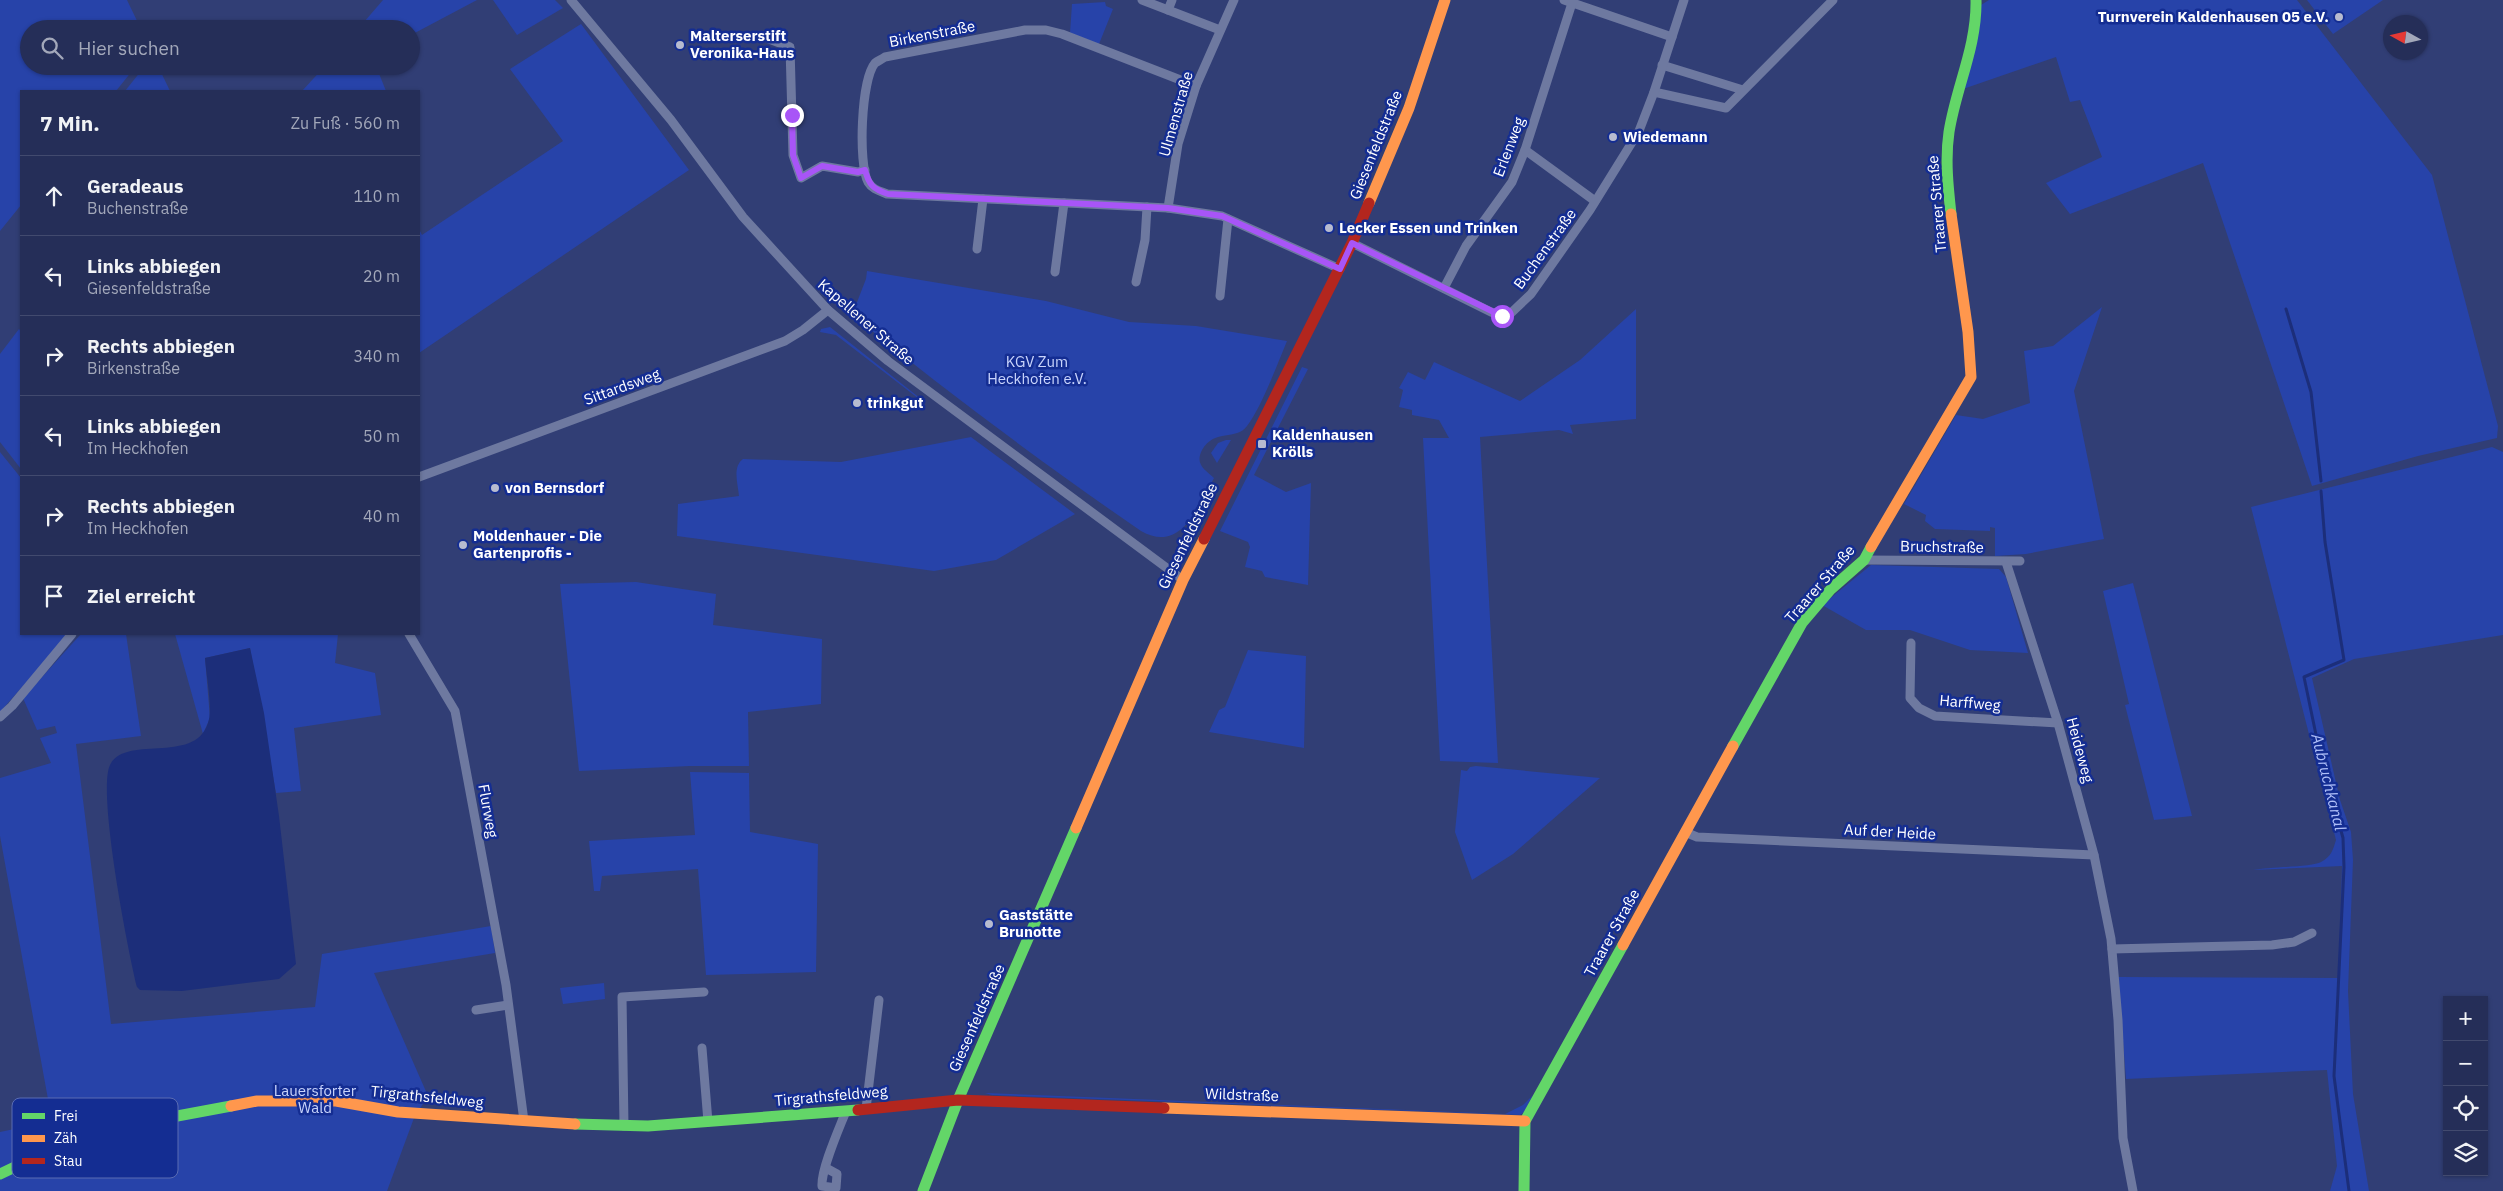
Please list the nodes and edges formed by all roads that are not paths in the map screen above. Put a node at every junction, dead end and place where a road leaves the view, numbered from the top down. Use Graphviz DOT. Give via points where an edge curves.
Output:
graph roads {
  1 [pos="571,0"];
  2 [pos="1142,0"];
  3 [pos="1172,0"];
  4 [pos="1234,0"];
  5 [pos="1445,0"];
  6 [pos="1684,0"];
  7 [pos="1834,0"];
  8 [pos="1976,0"];
  9 [pos="1570,1"];
  10 [pos="1168,10"];
  11 [pos="1220,30"];
  12 [pos="1672,37"];
  13 [pos="769,38"];
  14 [pos="1662,65"];
  15 [pos="1196,86"];
  16 [pos="1743,90"];
  17 [pos="1654,92"];
  18 [pos="1525,150"];
  19 [pos="865,170"];
  20 [pos="983,199"];
  21 [pos="1595,201"];
  22 [pos="1064,203"];
  23 [pos="1147,207"];
  24 [pos="1168,208"];
  25 [pos="1228,219"];
  26 [pos="1352,243"];
  27 [pos="978,249"];
  28 [pos="1340,269"];
  29 [pos="1054,272"];
  30 [pos="1136,282"];
  31 [pos="1444,288"];
  32 [pos="1220,296"];
  33 [pos="828,310"];
  34 [pos="420,477"];
  35 [pos="1864,560"];
  36 [pos="2020,561"];
  37 [pos="2006,562"];
  38 [pos="1183,580"];
  39 [pos="71,635"];
  40 [pos="411,635"];
  41 [pos="1911,643"];
  42 [pos="0,717"];
  43 [pos="2058,723"];
  44 [pos="1685,832"];
  45 [pos="2094,855"];
  46 [pos="2312,933"];
  47 [pos="2112,949"];
  48 [pos="704,992"];
  49 [pos="879,1000"];
  50 [pos="508,1005"];
  51 [pos="476,1010"];
  52 [pos="702,1048"];
  53 [pos="958,1100"];
  54 [pos="866,1108"];
  55 [pos="846,1111"];
  56 [pos="178,1116"];
  57 [pos="524,1121"];
  58 [pos="1525,1121"];
  59 [pos="708,1122"];
  60 [pos="624,1126"];
  61 [pos="12,1168"];
  62 [pos="826,1168"];
  63 [pos="0,1174"];
  64 [pos="923,1191"];
  65 [pos="1524,1191"];
  66 [pos="2133,1191"];
  1 -- 33 [label="street, Kapellener Straße" via="671,120 743,217"];
  2 -- 10 [label="street"];
  3 -- 10 [label="street"];
  4 -- 11 [label="street, Ulmenstraße"];
  5 -- 26 [label="street, Giesenfeldstraße" via="1409,108"];
  6 -- 12 [label="street, Buchenstraße"];
  7 -- 16 [label="street"];
  8 -- 35 [label="street, Traarer Straße" via="1971,53 1954,106 1947,150 1955,244 1972,353 1971,377"];
  9 -- 12 [label="street"];
  9 -- 18 [label="street, Erlenweg"];
  10 -- 11 [label="street"];
  11 -- 15 [label="street, Ulmenstraße"];
  12 -- 14 [label="street, Buchenstraße"];
  13 -- 19 [label="street" via="790,46 793,155 801,178 822,166 858,172"];
  14 -- 16 [label="street"];
  14 -- 17 [label="street, Buchenstraße"];
  15 -- 19 [label="street, Birkenstraße" via="1046,30 1026,30 885,57 876,63 865,94 862,126"];
  15 -- 24 [label="street, Ulmenstraße" via="1178,144"];
  16 -- 17 [label="street" via="1726,108"];
  17 -- 21 [label="street, Buchenstraße" via="1639,131"];
  18 -- 21 [label="street, Buchenstraße"];
  18 -- 31 [label="street, Erlenweg" via="1512,182 1466,246"];
  19 -- 20 [label="street, Birkenstraße" via="868,182 875,190 888,194"];
  20 -- 22 [label="street, Birkenstraße"];
  20 -- 27 [label="street"];
  21 -- 31 [label="street, Buchenstraße" via="1531,294 1511,313 1502,316 1491,312"];
  22 -- 23 [label="street, Birkenstraße"];
  22 -- 29 [label="street"];
  23 -- 24 [label="street, Birkenstraße"];
  23 -- 30 [label="street" via="1145,240"];
  24 -- 25 [label="street, Birkenstraße"];
  25 -- 28 [label="street, Birkenstraße"];
  25 -- 32 [label="street"];
  26 -- 28 [label="street, Giesenfeldstraße"];
  26 -- 31 [label="street, Buchenstraße"];
  28 -- 38 [label="street, Giesenfeldstraße"];
  33 -- 34 [label="street, Sittardsweg" via="785,341"];
  33 -- 38 [label="street, Kapellener Straße" via="888,361"];
  35 -- 37 [label="street, Bruchstraße"];
  35 -- 44 [label="street, Traarer Straße" via="1831,589 1802,623"];
  36 -- 37 [label="street, Bruchstraße"];
  37 -- 43 [label="street, Heideweg"];
  38 -- 53 [label="street, Giesenfeldstraße"];
  39 -- 42 [label="street"];
  40 -- 50 [label="street, Flurweg" via="455,711"];
  41 -- 43 [label="street, Harffweg" via="1910,698 1920,708 1935,716"];
  43 -- 45 [label="street, Heideweg"];
  44 -- 45 [label="street, Auf der Heide" via="1697,837"];
  44 -- 58 [label="street, Traarer Straße"];
  45 -- 47 [label="street, Heideweg"];
  46 -- 47 [label="street" via="2294,942 2272,945"];
  47 -- 66 [label="street, Heideweg" via="2123,1138"];
  48 -- 60 [label="street" via="622,997"];
  49 -- 54 [label="street"];
  50 -- 51 [label="street"];
  50 -- 57 [label="street, Flurweg"];
  52 -- 59 [label="street"];
  53 -- 54 [label="street, Tirgrathsfeldweg"];
  53 -- 58 [label="street, Wildstraße"];
  53 -- 64 [label="street, Giesenfeldstraße"];
  54 -- 55 [label="street, Tirgrathsfeldweg"];
  55 -- 59 [label="street, Tirgrathsfeldweg"];
  55 -- 62 [label="street"];
  56 -- 57 [label="street, Tirgrathsfeldweg" via="257,1101 336,1101 398,1112"];
  57 -- 60 [label="street, Tirgrathsfeldweg"];
  58 -- 65 [label="street"];
  59 -- 60 [label="street, Tirgrathsfeldweg"];
  61 -- 63 [label="street, Tirgrathsfeldweg"];
}
